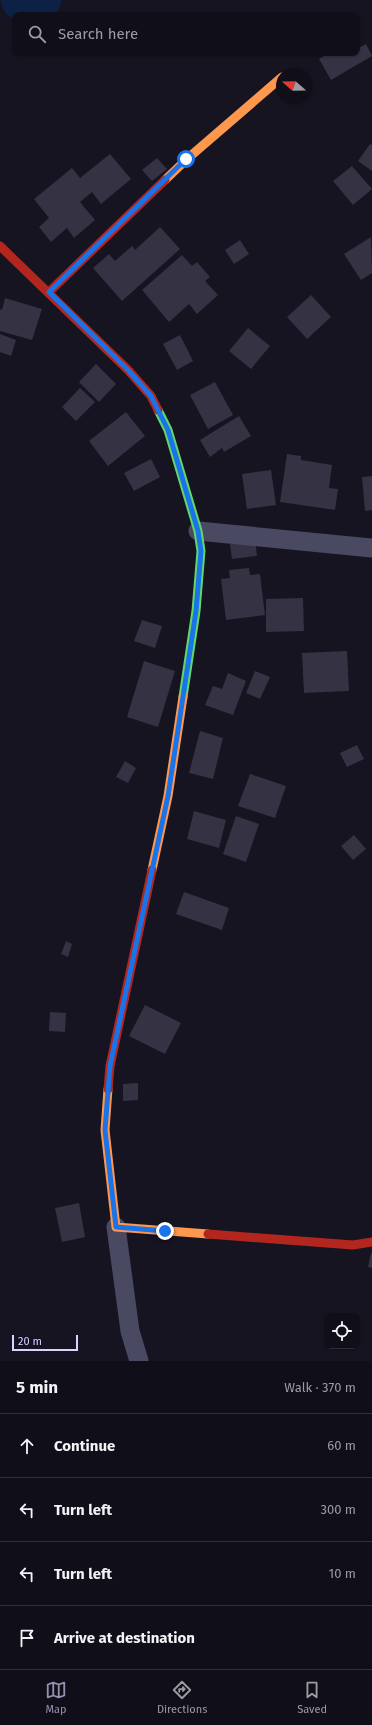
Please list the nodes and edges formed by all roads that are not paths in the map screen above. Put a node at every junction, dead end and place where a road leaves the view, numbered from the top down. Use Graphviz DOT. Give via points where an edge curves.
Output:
graph roads {
  1 [pos="276,82"];
  2 [pos="0,246"];
  3 [pos="49,292"];
  4 [pos="198,531"];
  5 [pos="372,548"];
  6 [pos="116,1227"];
  7 [pos="372,1242"];
  8 [pos="139,1361"];
  1 -- 3 [label="street" via="186,159"];
  2 -- 3 [label="street"];
  3 -- 4 [label="street" via="151,396 168,430"];
  4 -- 5 [label="street"];
  4 -- 6 [label="street" via="201,551 196,611 168,796 110,1066 105,1130"];
  6 -- 7 [label="street" via="353,1245"];
  6 -- 8 [label="street" via="130,1331"];
}
